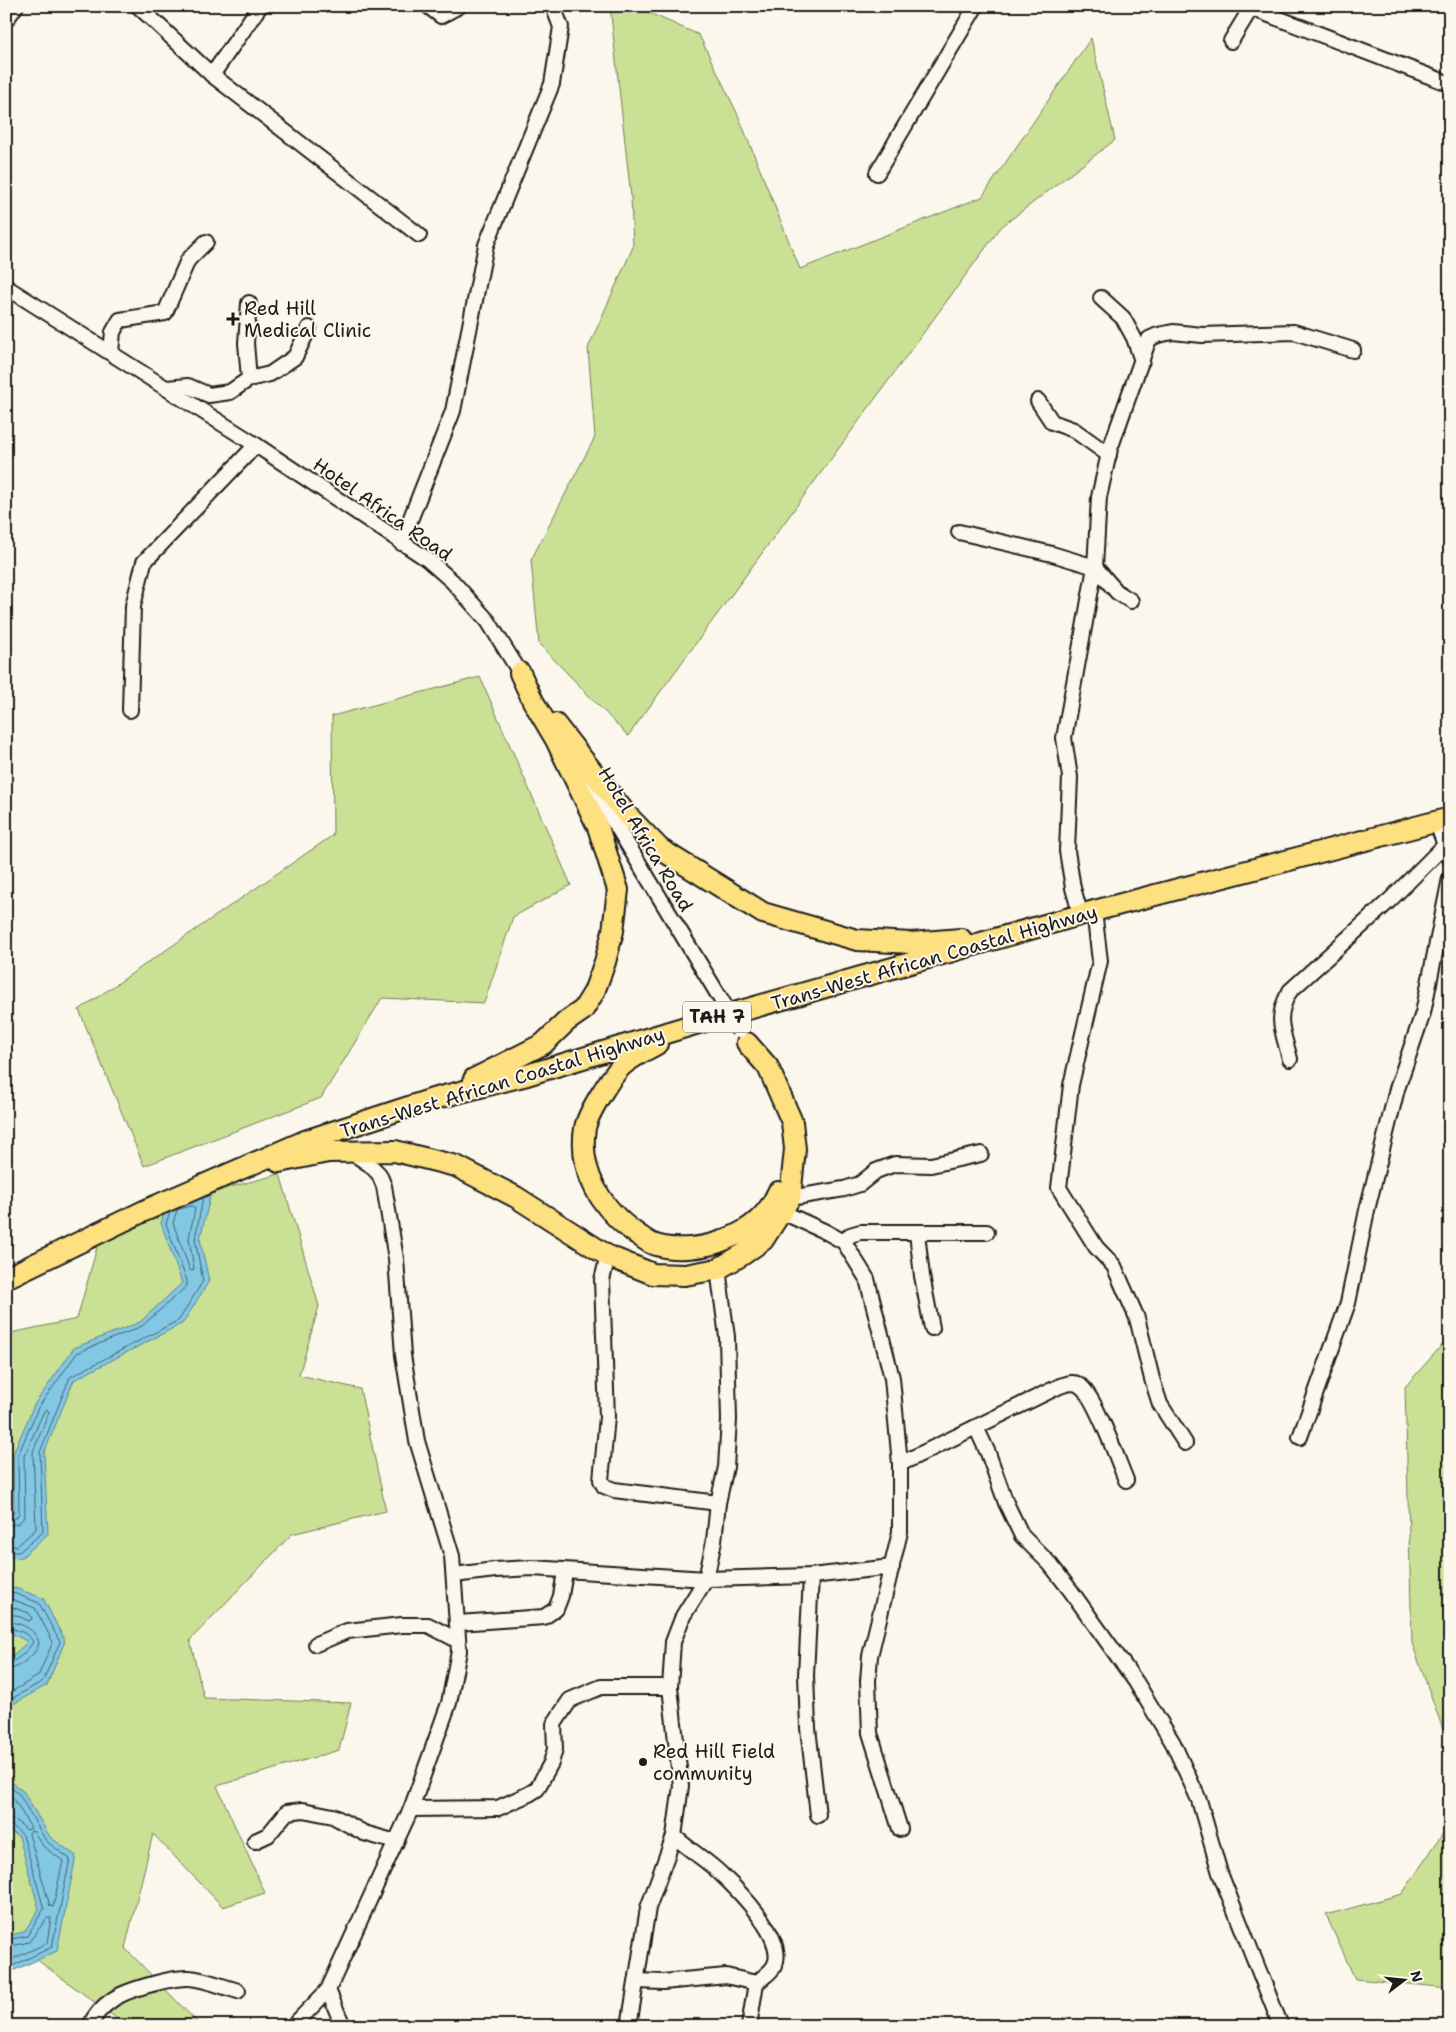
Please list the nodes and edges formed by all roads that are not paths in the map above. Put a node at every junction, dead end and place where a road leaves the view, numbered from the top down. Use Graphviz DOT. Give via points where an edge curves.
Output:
graph roads {
  1 [pos="16,6"];
  2 [pos="138,6"];
  3 [pos="260,6"];
  4 [pos="428,6"];
  5 [pos="459,6"];
  6 [pos="553,6"];
  7 [pos="976,6"];
  8 [pos="6,20"];
  9 [pos="1231,41"];
  10 [pos="212,75"];
  11 [pos="1450,84"];
  12 [pos="877,173"];
  13 [pos="419,234"];
  14 [pos="206,242"];
  15 [pos="6,287"];
  16 [pos="1101,298"];
  17 [pos="249,303"];
  18 [pos="309,328"];
  19 [pos="1353,350"];
  20 [pos="111,352"];
  21 [pos="1142,361"];
  22 [pos="249,379"];
  23 [pos="167,388"];
  24 [pos="1038,401"];
  25 [pos="256,445"];
  26 [pos="1108,455"];
  27 [pos="959,532"];
  28 [pos="401,543"];
  29 [pos="1095,567"];
  30 [pos="1130,601"];
  31 [pos="520,673"];
  32 [pos="130,710"];
  33 [pos="555,724"];
  34 [pos="1443,819"];
  35 [pos="1447,852"];
  36 [pos="1450,878"];
  37 [pos="1080,916"];
  38 [pos="702,1022"];
  39 [pos="743,1037"];
  40 [pos="1290,1059"];
  41 [pos="433,1099"];
  42 [pos="350,1151"];
  43 [pos="980,1154"];
  44 [pos="240,1169"];
  45 [pos="786,1205"];
  46 [pos="988,1232"];
  47 [pos="917,1233"];
  48 [pos="844,1242"];
  49 [pos="608,1256"];
  50 [pos="718,1269"];
  51 [pos="6,1278"];
  52 [pos="932,1328"];
  53 [pos="976,1428"];
  54 [pos="1300,1437"];
  55 [pos="1185,1443"];
  56 [pos="900,1464"];
  57 [pos="1126,1480"];
  58 [pos="718,1503"];
  59 [pos="892,1567"];
  60 [pos="565,1571"];
  61 [pos="454,1575"];
  62 [pos="810,1576"];
  63 [pos="706,1579"];
  64 [pos="458,1624"];
  65 [pos="457,1640"];
  66 [pos="316,1644"];
  67 [pos="670,1687"];
  68 [pos="411,1809"];
  69 [pos="818,1815"];
  70 [pos="900,1829"];
  71 [pos="674,1836"];
  72 [pos="255,1841"];
  73 [pos="396,1842"];
  74 [pos="637,1981"];
  75 [pos="756,1983"];
  76 [pos="328,1990"];
  77 [pos="238,1991"];
  78 [pos="90,2026"];
  79 [pos="293,2026"];
  80 [pos="343,2026"];
  81 [pos="629,2026"];
  82 [pos="749,2026"];
  83 [pos="1281,2026"];
  1 -- 8 [label="street"];
  2 -- 10 [label="street"];
  3 -- 10 [label="street"];
  4 -- 5 [label="street" via="441,16"];
  6 -- 28 [label="street" via="561,27 552,84 486,245 453,411"];
  7 -- 12 [label="street"];
  9 -- 11 [label="street" via="1251,8"];
  10 -- 13 [label="street"];
  14 -- 20 [label="street" via="188,260 165,313 120,320 113,332"];
  15 -- 20 [label="street, Hotel Africa Road"];
  16 -- 21 [label="street" via="1123,318"];
  17 -- 22 [label="street" via="246,343"];
  18 -- 22 [label="street" via="295,357 270,374"];
  19 -- 21 [label="street" via="1294,332 1202,335 1173,332 1158,334 1149,340"];
  20 -- 23 [label="street, Hotel Africa Road"];
  21 -- 26 [label="street"];
  22 -- 23 [label="street" via="230,392 209,395 188,386"];
  23 -- 25 [label="street, Hotel Africa Road"];
  24 -- 26 [label="street" via="1052,422 1074,430"];
  25 -- 28 [label="street, Hotel Africa Road"];
  25 -- 32 [label="street" via="144,562 133,606"];
  26 -- 29 [label="street" via="1099,497"];
  27 -- 29 [label="street"];
  28 -- 31 [label="street, Hotel Africa Road" via="427,559 458,588 488,621"];
  29 -- 30 [label="street" via="1117,592"];
  29 -- 37 [label="street" via="1064,738 1070,777 1067,851"];
  31 -- 33 [label="street, Hotel Africa Road"];
  31 -- 41 [label="highway" via="598,827 618,890 613,931 594,992 583,1010 543,1044"];
  33 -- 37 [label="highway" via="626,814 660,849 763,913 857,940 912,943 970,938"];
  33 -- 39 [label="street, Hotel Africa Road, bridge"];
  34 -- 35 [label="street"];
  34 -- 37 [label="highway, Trans-West African Coastal Highway / TAH 7"];
  35 -- 40 [label="street" via="1290,991 1280,1019"];
  36 -- 54 [label="street" via="1423,1013 1397,1089 1348,1304"];
  37 -- 38 [label="highway, Trans-West African Coastal Highway / TAH 7"];
  37 -- 55 [label="street" via="1100,961 1071,1085 1059,1188 1096,1247 1114,1266 1137,1318 1160,1404"];
  38 -- 39 [label="highway" via="641,1052 623,1065 595,1103 585,1127 589,1179 607,1208 629,1229 653,1244 682,1249 714,1245 746,1231 772,1206 783,1182 787,1153 785,1127 765,1070"];
  38 -- 41 [label="highway, Trans-West African Coastal Highway / TAH 7" via="527,1075"];
  39 -- 45 [label="highway" via="768,1067 792,1122 795,1149"];
  41 -- 44 [label="highway, Trans-West African Coastal Highway / TAH 7" via="305,1141"];
  42 -- 44 [label="highway" via="328,1152"];
  42 -- 49 [label="highway" via="396,1151 456,1166 516,1197"];
  42 -- 61 [label="street" via="379,1174 384,1186 396,1259 402,1355 417,1441 452,1556"];
  43 -- 45 [label="street" via="931,1165 895,1164 876,1171 860,1184"];
  44 -- 51 [label="highway, Trans-West African Coastal Highway / TAH 7"];
  45 -- 48 [label="street"];
  45 -- 50 [label="highway" via="763,1240"];
  46 -- 47 [label="street"];
  47 -- 48 [label="street" via="860,1232"];
  47 -- 52 [label="street"];
  48 -- 56 [label="street" via="867,1279 892,1378"];
  49 -- 50 [label="highway" via="653,1274 685,1276"];
  49 -- 58 [label="street" via="602,1280 607,1416 601,1480 604,1486 614,1490"];
  50 -- 58 [label="street" via="727,1336 730,1420 726,1467"];
  53 -- 56 [label="street"];
  53 -- 57 [label="street" via="1060,1386 1076,1383 1082,1386 1096,1409"];
  53 -- 83 [label="street" via="1022,1536 1071,1591 1136,1682 1172,1743 1198,1800 1220,1873"];
  56 -- 59 [label="street" via="900,1532"];
  58 -- 63 [label="street"];
  59 -- 62 [label="street"];
  59 -- 70 [label="street" via="870,1656 868,1681 870,1733"];
  60 -- 61 [label="street" via="532,1568"];
  60 -- 63 [label="street"];
  60 -- 64 [label="street" via="556,1609 544,1616"];
  61 -- 64 [label="street"];
  62 -- 63 [label="street"];
  62 -- 69 [label="street" via="806,1675 808,1728"];
  63 -- 67 [label="street" via="683,1616 673,1642"];
  64 -- 65 [label="street"];
  65 -- 66 [label="street" via="428,1625 402,1625 347,1631"];
  65 -- 68 [label="street" via="449,1703"];
  67 -- 68 [label="street" via="601,1687 570,1700 554,1724 551,1763 537,1788 529,1794 498,1808"];
  67 -- 71 [label="street" via="681,1786"];
  68 -- 73 [label="street"];
  71 -- 74 [label="street" via="648,1908"];
  71 -- 75 [label="street" via="721,1874 754,1909 768,1931 776,1949 776,1962 770,1972"];
  72 -- 73 [label="street" via="268,1835 288,1812 303,1810 333,1816 364,1833"];
  73 -- 76 [label="street"];
  74 -- 75 [label="street" via="726,1976"];
  74 -- 81 [label="street"];
  75 -- 82 [label="street"];
  76 -- 79 [label="street"];
  76 -- 80 [label="street"];
  77 -- 78 [label="street" via="191,1978 176,1978 113,1999 94,2017"];
}
